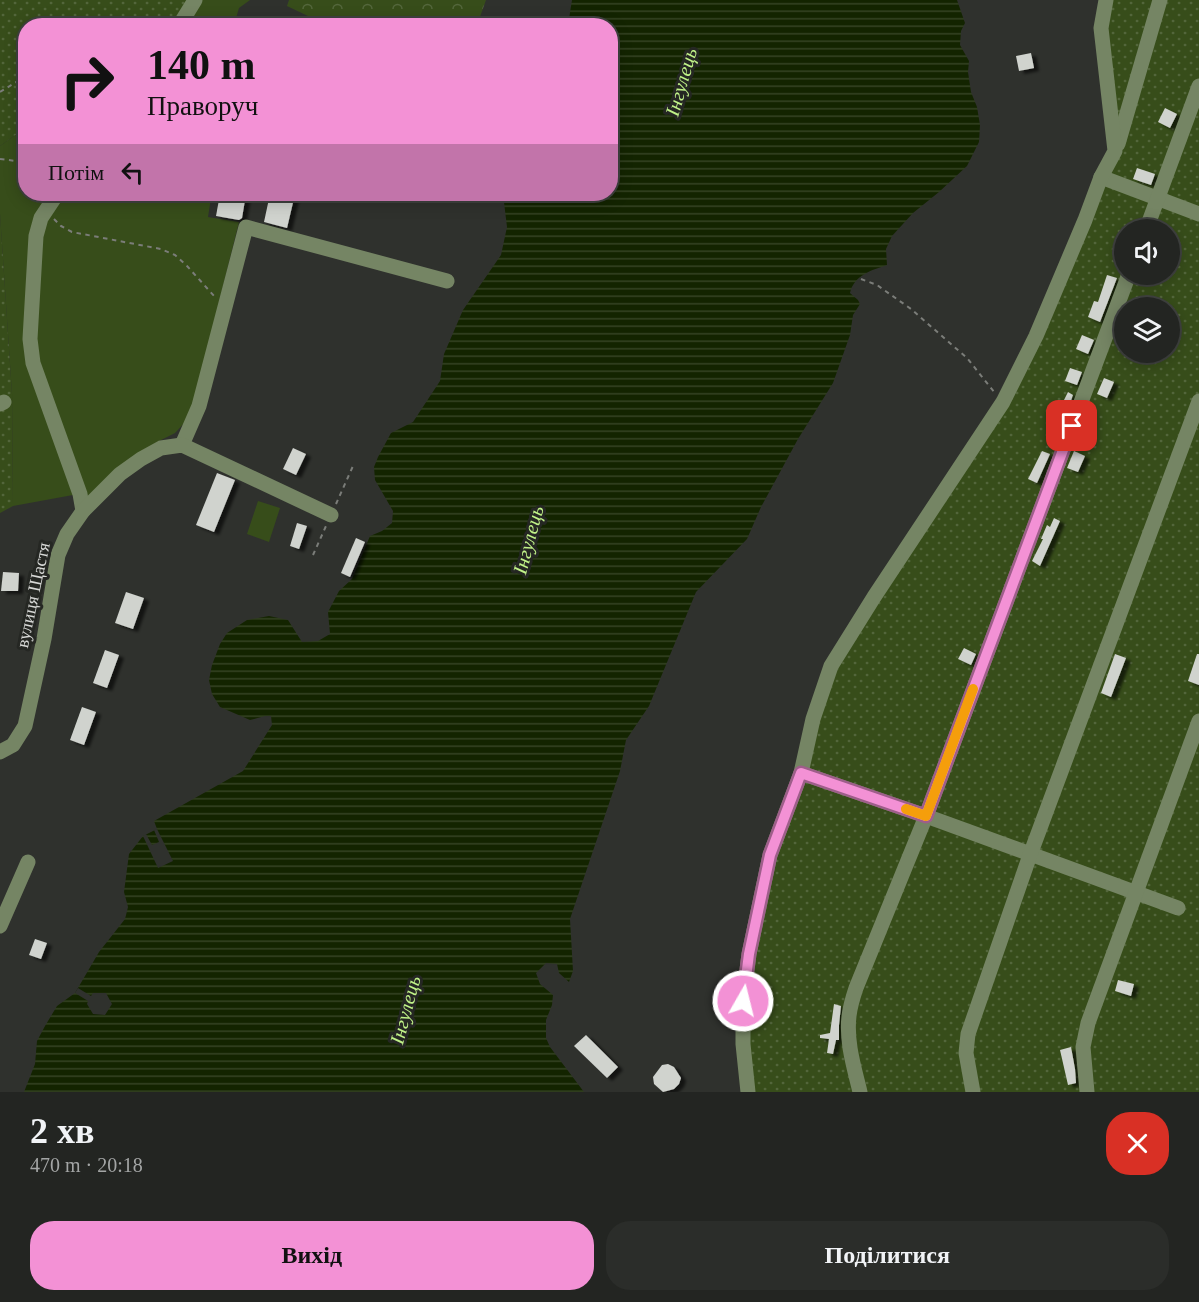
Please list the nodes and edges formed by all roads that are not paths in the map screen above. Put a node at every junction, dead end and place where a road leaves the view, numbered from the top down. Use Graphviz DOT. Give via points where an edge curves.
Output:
graph roads {
  1 [pos="1106,0"];
  2 [pos="1160,0"];
  3 [pos="196,1"];
  4 [pos="184,18"];
  5 [pos="1199,86"];
  6 [pos="1115,151"];
  7 [pos="1101,177"];
  8 [pos="1157,198"];
  9 [pos="52,201"];
  10 [pos="1199,214"];
  11 [pos="1150,219"];
  12 [pos="447,281"];
  13 [pos="1125,285"];
  14 [pos="1199,400"];
  15 [pos="182,445"];
  16 [pos="83,511"];
  17 [pos="331,515"];
  18 [pos="1199,721"];
  19 [pos="0,752"];
  20 [pos="801,773"];
  21 [pos="926,816"];
  22 [pos="1030,855"];
  23 [pos="28,862"];
  24 [pos="1135,892"];
  25 [pos="1178,908"];
  26 [pos="0,926"];
  27 [pos="748,1092"];
  28 [pos="860,1092"];
  29 [pos="973,1092"];
  30 [pos="1088,1092"];
  1 -- 6 [label="street" via="1101,28"];
  2 -- 6 [label="street"];
  3 -- 4 [label="street"];
  5 -- 8 [label="street"];
  6 -- 7 [label="street"];
  7 -- 8 [label="street"];
  7 -- 20 [label="street" via="1036,336 1003,402 831,666 813,719"];
  8 -- 10 [label="street"];
  8 -- 11 [label="street"];
  9 -- 16 [label="street" via="36,236 30,339 33,363"];
  12 -- 15 [label="street" via="246,227 199,406"];
  13 -- 21 [label="street"];
  14 -- 22 [label="street"];
  15 -- 16 [label="street, вулиця Щастя" via="161,447 141,459"];
  15 -- 17 [label="street"];
  16 -- 19 [label="street, вулиця Щастя" via="58,555 25,726 13,745"];
  18 -- 24 [label="street"];
  20 -- 21 [label="street"];
  20 -- 27 [label="street" via="770,855 749,954 743,1001"];
  21 -- 22 [label="street"];
  21 -- 28 [label="street" via="849,1014 848,1033"];
  22 -- 24 [label="street"];
  22 -- 29 [label="street" via="968,1034 966,1053"];
  23 -- 26 [label="street"];
  24 -- 25 [label="street"];
  24 -- 30 [label="street" via="1088,1023 1083,1047"];
}
